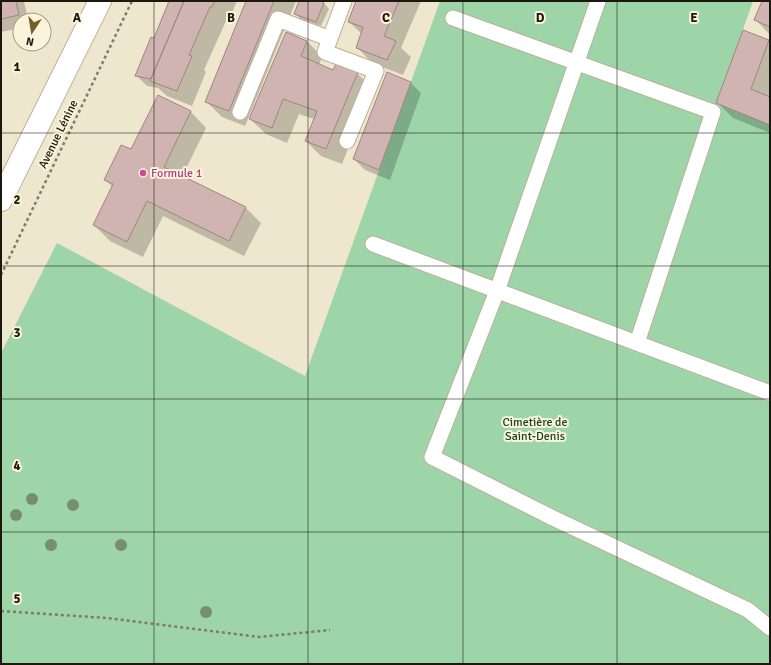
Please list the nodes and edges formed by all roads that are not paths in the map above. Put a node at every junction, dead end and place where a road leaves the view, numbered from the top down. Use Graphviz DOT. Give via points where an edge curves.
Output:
graph roads {
  1 [pos="100,1"];
  2 [pos="344,1"];
  3 [pos="598,1"];
  4 [pos="454,18"];
  5 [pos="330,39"];
  6 [pos="576,62"];
  7 [pos="240,112"];
  8 [pos="347,141"];
  9 [pos="1,200"];
  10 [pos="374,244"];
  11 [pos="497,290"];
  12 [pos="636,343"];
  13 [pos="770,393"];
  14 [pos="770,628"];
  1 -- 9 [label="main road"];
  2 -- 5 [label="lane"];
  3 -- 6 [label="lane"];
  4 -- 6 [label="lane"];
  5 -- 7 [label="lane" via="278,19"];
  5 -- 8 [label="lane" via="325,52 376,71"];
  6 -- 11 [label="lane"];
  6 -- 12 [label="lane" via="713,112"];
  10 -- 11 [label="lane"];
  11 -- 12 [label="lane"];
  11 -- 14 [label="lane" via="432,457 553,518 748,610"];
  12 -- 13 [label="lane"];
}
